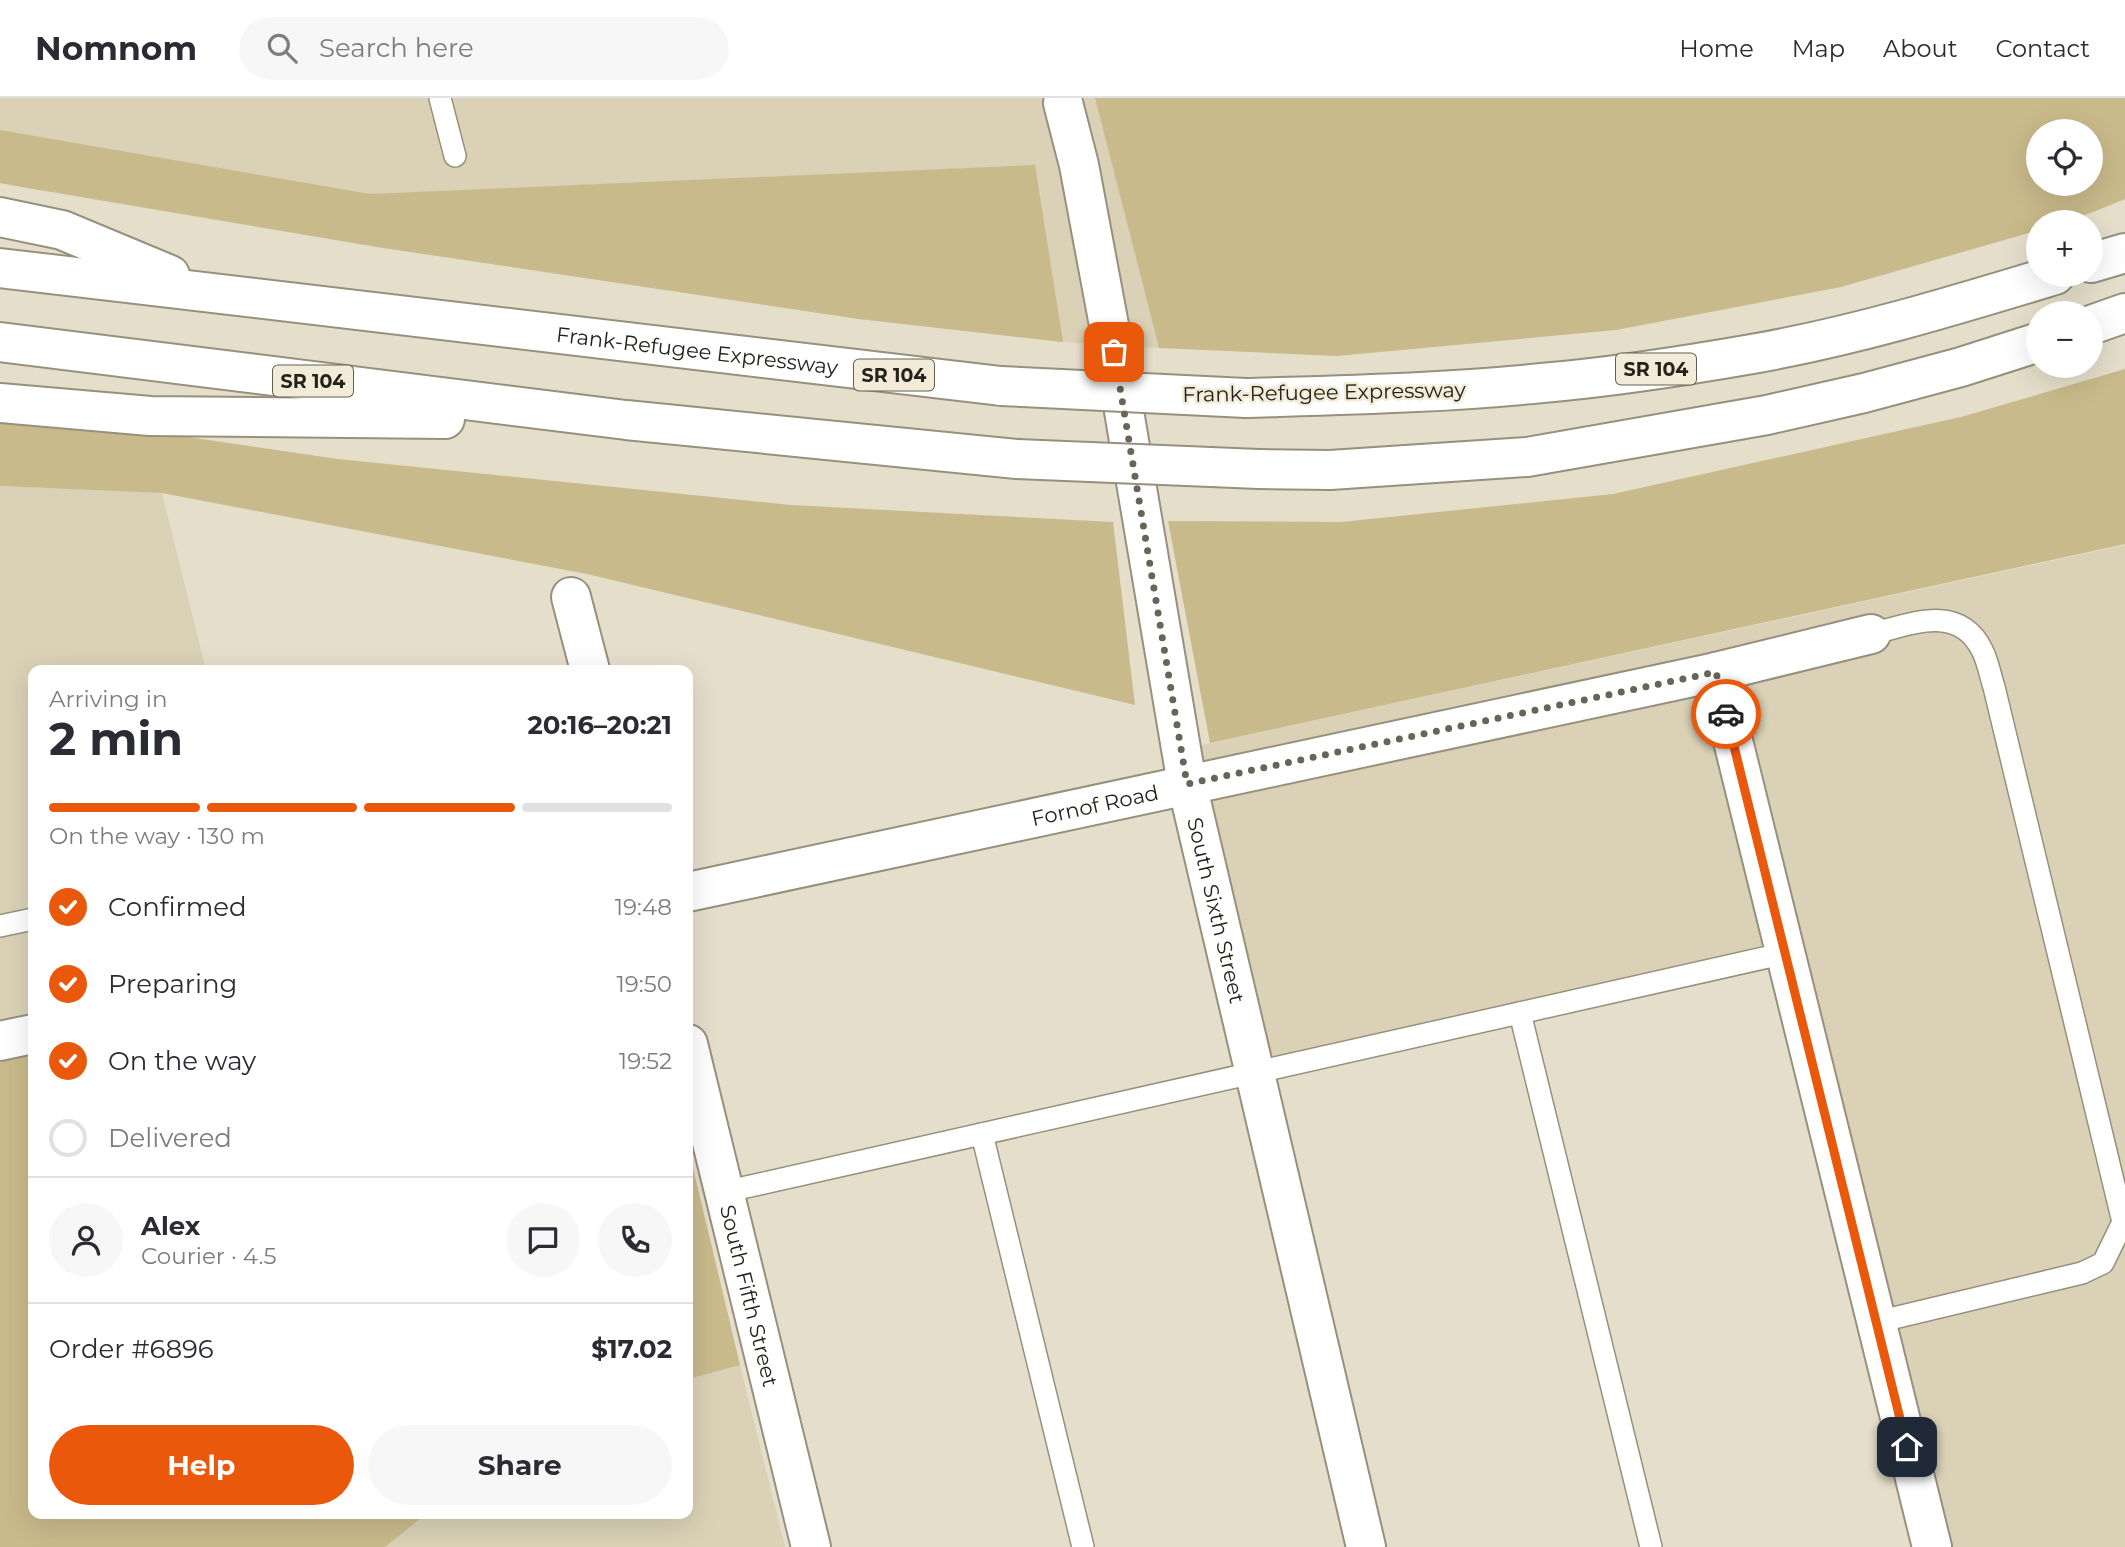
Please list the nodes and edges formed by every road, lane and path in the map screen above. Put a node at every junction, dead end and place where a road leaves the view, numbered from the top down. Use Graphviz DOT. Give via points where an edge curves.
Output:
graph roads {
  1 [pos="440,98"];
  2 [pos="1062,101"];
  3 [pos="455,156"];
  4 [pos="0,217"];
  5 [pos="2125,253"];
  6 [pos="2103,259"];
  7 [pos="0,268"];
  8 [pos="2026,283"];
  9 [pos="210,292"];
  10 [pos="2125,313"];
  11 [pos="2103,321"];
  12 [pos="0,342"];
  13 [pos="2026,346"];
  14 [pos="0,403"];
  15 [pos="626,420"];
  16 [pos="571,597"];
  17 [pos="1871,634"];
  18 [pos="589,665"];
  19 [pos="1716,672"];
  20 [pos="1187,784"];
  21 [pos="693,891"];
  22 [pos="28,920"];
  23 [pos="0,926"];
  24 [pos="1786,953"];
  25 [pos="1520,1013"];
  26 [pos="28,1035"];
  27 [pos="0,1041"];
  28 [pos="693,1065"];
  29 [pos="1255,1072"];
  30 [pos="982,1134"];
  31 [pos="724,1192"];
  32 [pos="1877,1322"];
  33 [pos="811,1547"];
  34 [pos="1083,1547"];
  35 [pos="1366,1547"];
  36 [pos="1651,1547"];
  37 [pos="1931,1547"];
  1 -- 3 [label="lane"];
  2 -- 20 [label="main road, South Sixth Street" via="1079,165 1111,339"];
  4 -- 9 [label="main road" via="62,230"];
  5 -- 6 [label="main road"];
  7 -- 9 [label="main road, Frank-Refugee Expressway / SR 104"];
  8 -- 9 [label="main road, Frank-Refugee Expressway / SR 104, bridge" via="1856,331 1661,369 1436,391 1246,398 1001,386"];
  10 -- 11 [label="main road"];
  12 -- 15 [label="main road, SR 104"];
  13 -- 15 [label="main road, SR 104, bridge" via="1791,410 1527,457 1330,470 1017,460"];
  14 -- 15 [label="main road" via="150,416"];
  16 -- 18 [label="main road"];
  17 -- 19 [label="main road, Fornof Road"];
  17 -- 32 [label="lane" via="1924,621 1954,621 1982,650 2123,1222 2104,1263 2082,1273"];
  19 -- 20 [label="main road, Fornof Road"];
  19 -- 24 [label="main road"];
  20 -- 21 [label="main road, Fornof Road"];
  20 -- 29 [label="main road, South Sixth Street"];
  22 -- 23 [label="lane"];
  24 -- 25 [label="lane"];
  24 -- 32 [label="main road"];
  25 -- 29 [label="lane"];
  25 -- 36 [label="lane"];
  26 -- 27 [label="main road"];
  28 -- 31 [label="main road, South Fifth Street"];
  29 -- 30 [label="lane"];
  29 -- 35 [label="main road, South Sixth Street"];
  30 -- 31 [label="lane"];
  30 -- 34 [label="lane"];
  31 -- 33 [label="main road, South Fifth Street"];
  32 -- 37 [label="main road"];
}
